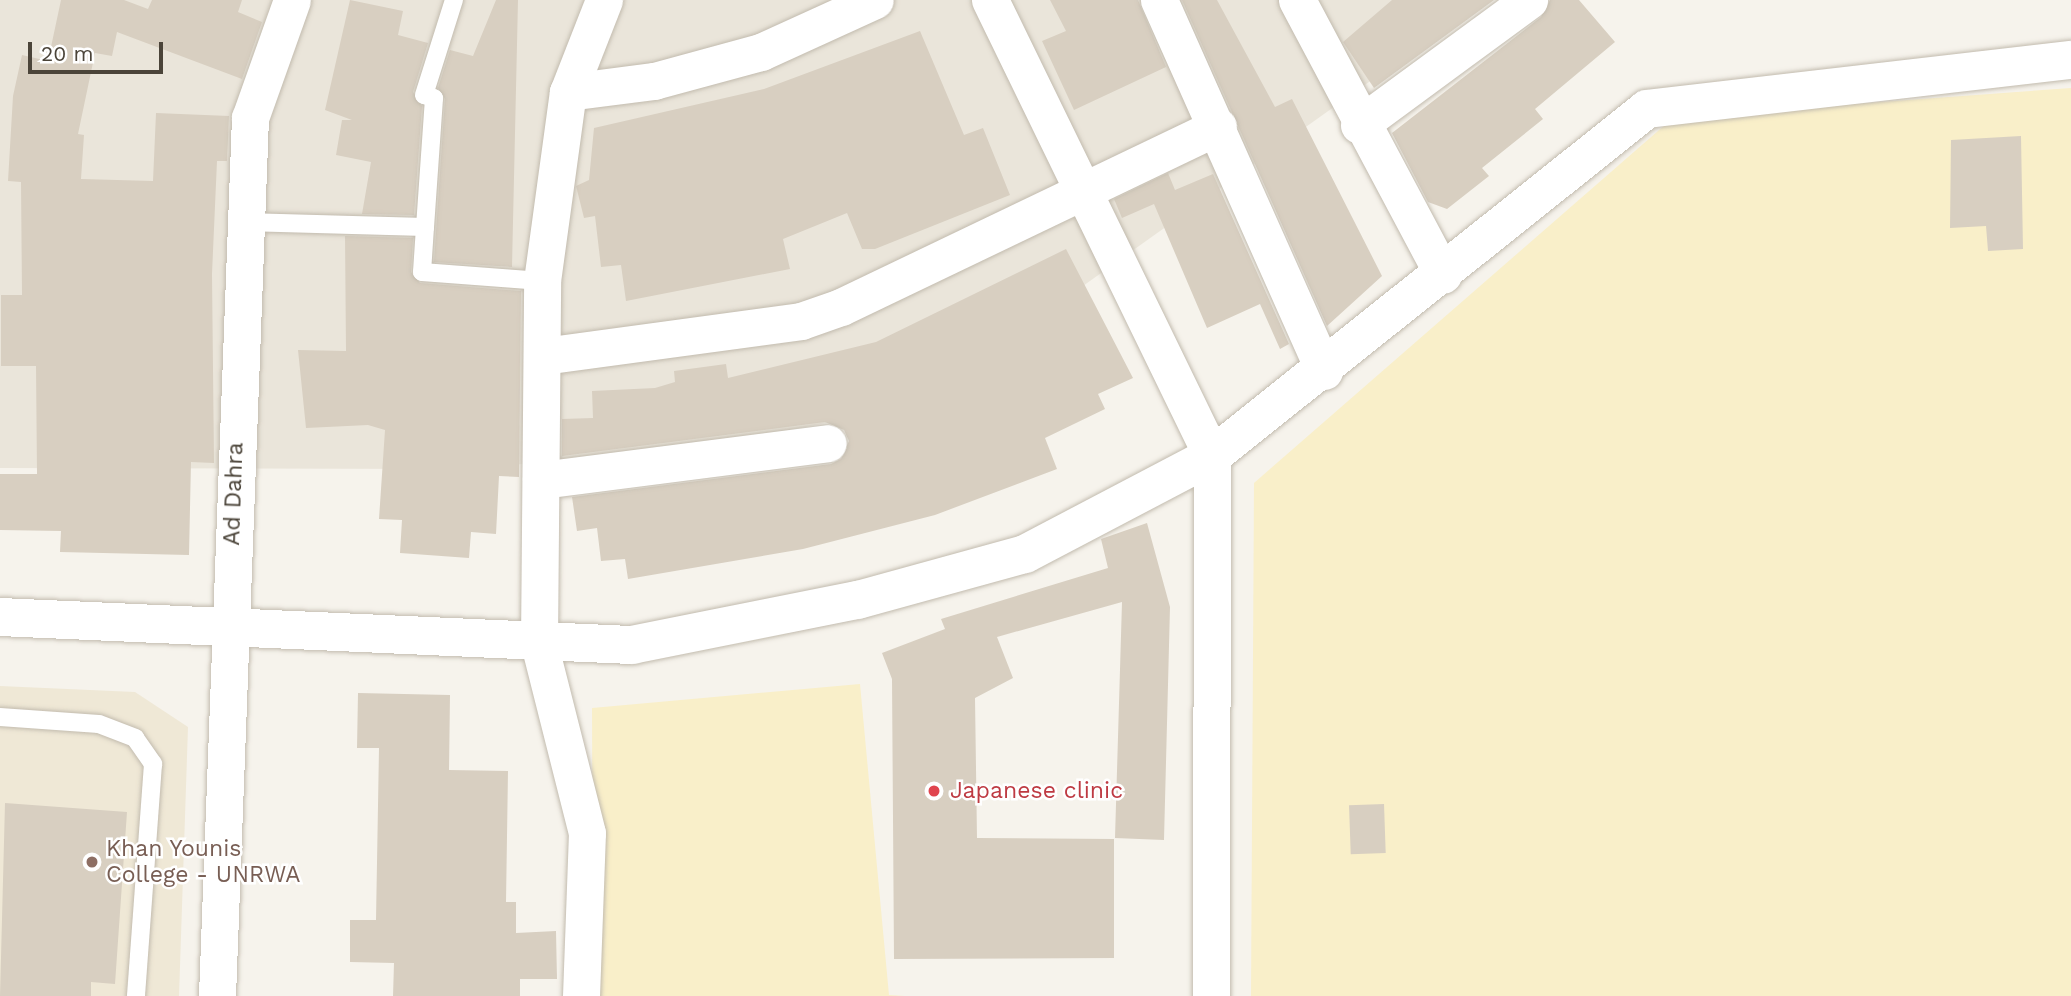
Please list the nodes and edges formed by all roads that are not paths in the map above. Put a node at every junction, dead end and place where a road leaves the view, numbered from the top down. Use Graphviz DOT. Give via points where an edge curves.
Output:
graph roads {
  1 [pos="292,0"];
  2 [pos="454,0"];
  3 [pos="604,0"];
  4 [pos="875,0"];
  5 [pos="990,0"];
  6 [pos="1159,0"];
  7 [pos="1297,0"];
  8 [pos="1529,0"];
  9 [pos="2071,60"];
  10 [pos="568,92"];
  11 [pos="1359,125"];
  12 [pos="1218,126"];
  13 [pos="1081,189"];
  14 [pos="244,222"];
  15 [pos="425,227"];
  16 [pos="1443,275"];
  17 [pos="542,281"];
  18 [pos="543,356"];
  19 [pos="1324,371"];
  20 [pos="828,443"];
  21 [pos="1212,456"];
  22 [pos="541,480"];
  23 [pos="0,617"];
  24 [pos="229,632"];
  25 [pos="539,643"];
  26 [pos="0,717"];
  27 [pos="136,996"];
  28 [pos="217,996"];
  29 [pos="581,996"];
  30 [pos="1211,996"];
  1 -- 14 [label="street, Ad Dahra" via="250,118"];
  2 -- 15 [label="lane" via="424,95 434,98"];
  3 -- 10 [label="street"];
  4 -- 10 [label="street" via="761,52 654,81"];
  5 -- 13 [label="street"];
  6 -- 12 [label="street"];
  7 -- 11 [label="street"];
  8 -- 11 [label="street"];
  9 -- 16 [label="street" via="1647,109"];
  10 -- 17 [label="street"];
  11 -- 16 [label="street"];
  12 -- 13 [label="street"];
  12 -- 19 [label="street"];
  13 -- 18 [label="street" via="801,321"];
  13 -- 21 [label="street"];
  14 -- 15 [label="lane"];
  14 -- 24 [label="street, Ad Dahra"];
  15 -- 17 [label="lane" via="422,272"];
  16 -- 19 [label="street"];
  17 -- 18 [label="street"];
  18 -- 22 [label="street"];
  19 -- 21 [label="street"];
  20 -- 22 [label="street" via="770,455"];
  21 -- 25 [label="street" via="1025,554 858,600 632,645"];
  21 -- 30 [label="street"];
  22 -- 25 [label="street"];
  23 -- 24 [label="street"];
  24 -- 25 [label="street"];
  24 -- 28 [label="street, Ad Dahra"];
  25 -- 29 [label="street" via="587,833"];
  26 -- 27 [label="lane" via="99,724 135,738 153,764"];
}
